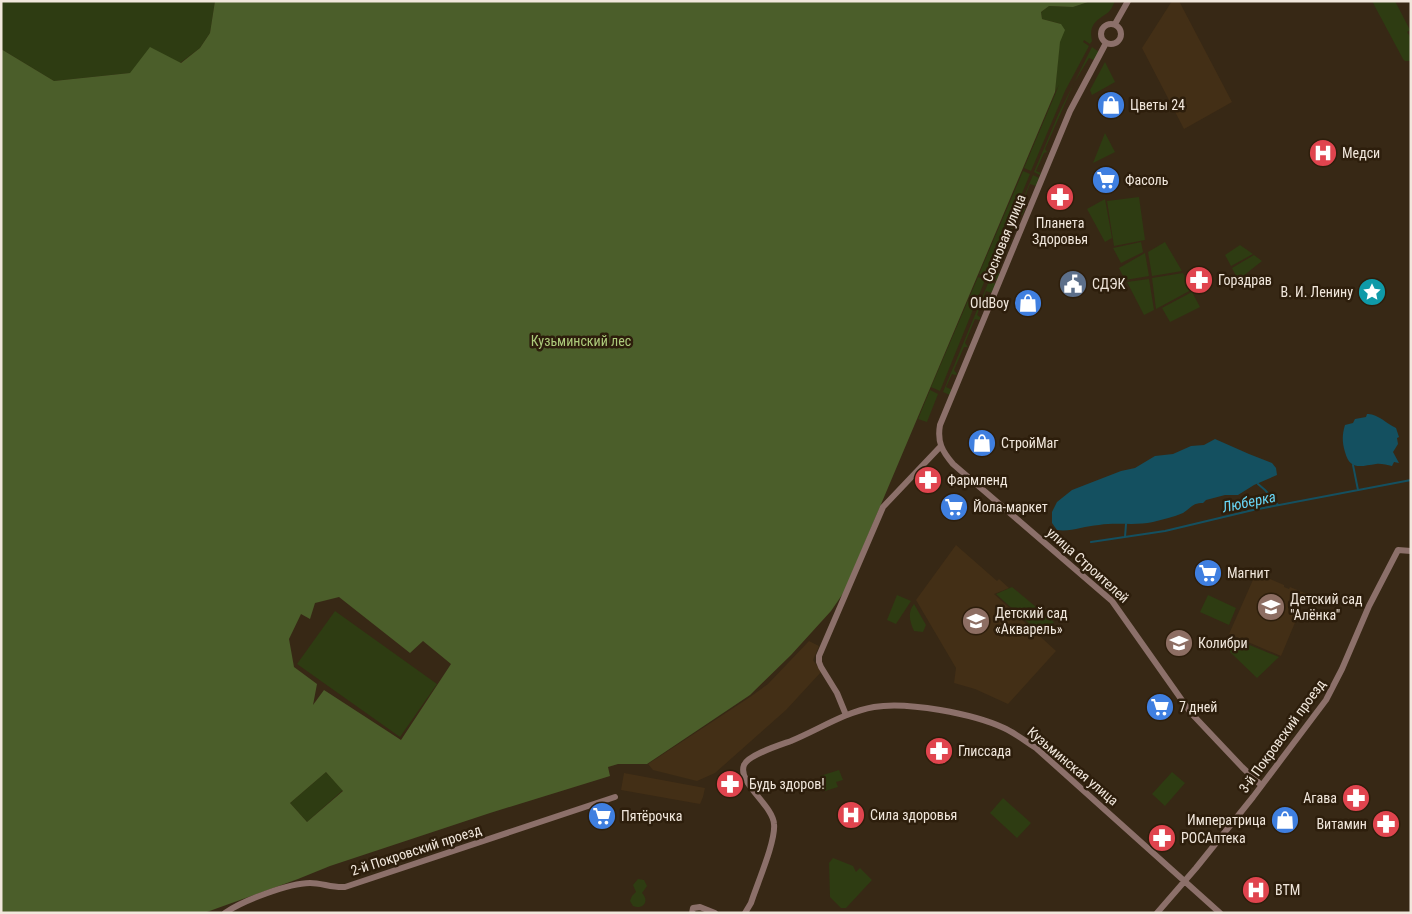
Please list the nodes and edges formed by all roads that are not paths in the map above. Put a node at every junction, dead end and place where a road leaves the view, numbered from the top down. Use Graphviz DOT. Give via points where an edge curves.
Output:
graph roads {
  1 [pos="1128,1"];
  2 [pos="1115,24"];
  3 [pos="1106,43"];
  4 [pos="940,447"];
  5 [pos="1411,551"];
  6 [pos="846,715"];
  7 [pos="1261,785"];
  8 [pos="615,797"];
  9 [pos="1185,881"];
  10 [pos="225,913"];
  11 [pos="692,913"];
  12 [pos="715,913"];
  13 [pos="745,913"];
  14 [pos="1157,913"];
  15 [pos="1220,913"];
  1 -- 2 [label="street, Сосновая улица"];
  2 -- 3 [label="street, Сосновая улица" via="1109,23 1102,28 1101,36"];
  2 -- 3 [label="street, Сосновая улица" via="1120,29 1120,39 1113,44"];
  3 -- 4 [label="street, Сосновая улица" via="1070,112 943,418 938,436"];
  4 -- 6 [label="street" via="884,507 820,656 821,667"];
  4 -- 7 [label="street, улица Строителей" via="953,464 1112,601 1188,710"];
  5 -- 7 [label="street, 3-й Покровский проезд" via="1398,550 1368,606 1335,684 1316,715"];
  6 -- 9 [label="street, Кузьминская улица" via="875,707 908,706 977,717 1004,728 1036,748"];
  6 -- 13 [label="street, Кузьминская улица" via="749,759 744,768 747,781 769,810 774,824 773,838"];
  7 -- 9 [label="street, 3-й Покровский проезд"];
  8 -- 10 [label="street, 2-й Покровский проезд" via="345,887 300,884 239,904"];
  9 -- 14 [label="street"];
  9 -- 15 [label="street, Кузьминская улица"];
  11 -- 12 [label="street" via="693,908 700,907"];
}
